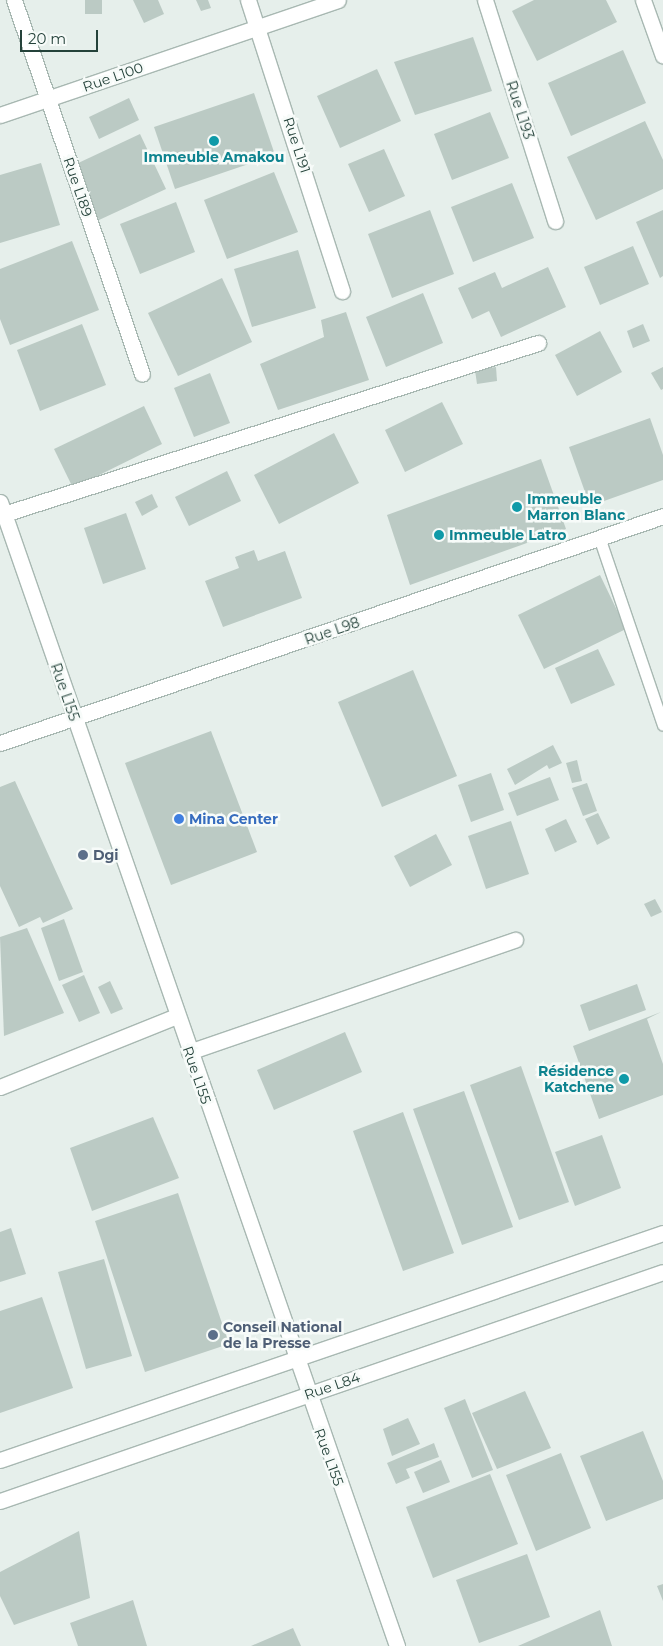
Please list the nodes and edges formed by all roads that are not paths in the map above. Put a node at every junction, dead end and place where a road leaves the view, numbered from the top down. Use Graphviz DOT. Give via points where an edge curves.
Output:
graph roads {
  1 [pos="14,0"];
  2 [pos="248,0"];
  3 [pos="338,0"];
  4 [pos="485,0"];
  5 [pos="643,0"];
  6 [pos="258,28"];
  7 [pos="663,56"];
  8 [pos="48,100"];
  9 [pos="0,115"];
  10 [pos="555,221"];
  11 [pos="342,292"];
  12 [pos="538,343"];
  13 [pos="142,374"];
  14 [pos="2,508"];
  15 [pos="663,516"];
  16 [pos="600,540"];
  17 [pos="74,718"];
  18 [pos="663,725"];
  19 [pos="0,743"];
  20 [pos="515,940"];
  21 [pos="177,1016"];
  22 [pos="189,1052"];
  23 [pos="0,1087"];
  24 [pos="663,1233"];
  25 [pos="663,1272"];
  26 [pos="297,1359"];
  27 [pos="307,1395"];
  28 [pos="0,1460"];
  29 [pos="0,1501"];
  30 [pos="397,1646"];
  1 -- 8 [label="street, Rue L189"];
  2 -- 6 [label="street, Rue L191"];
  3 -- 6 [label="street, Rue L100"];
  4 -- 10 [label="street, Rue L193"];
  5 -- 7 [label="street"];
  6 -- 8 [label="street, Rue L100"];
  6 -- 11 [label="street, Rue L191"];
  8 -- 9 [label="street, Rue L100"];
  8 -- 13 [label="street, Rue L189"];
  12 -- 14 [label="street"];
  14 -- 17 [label="street, Rue L155"];
  15 -- 16 [label="street, Rue L98"];
  16 -- 17 [label="street, Rue L98"];
  16 -- 18 [label="lane"];
  17 -- 19 [label="street, Rue L98"];
  17 -- 21 [label="street, Rue L155"];
  20 -- 22 [label="street"];
  21 -- 22 [label="street, Rue L155"];
  21 -- 23 [label="street"];
  22 -- 26 [label="street, Rue L155"];
  24 -- 26 [label="street"];
  25 -- 27 [label="street, Rue L84"];
  26 -- 27 [label="street, Rue L155"];
  26 -- 28 [label="street"];
  27 -- 29 [label="street, Rue L84"];
  27 -- 30 [label="street, Rue L155"];
}
